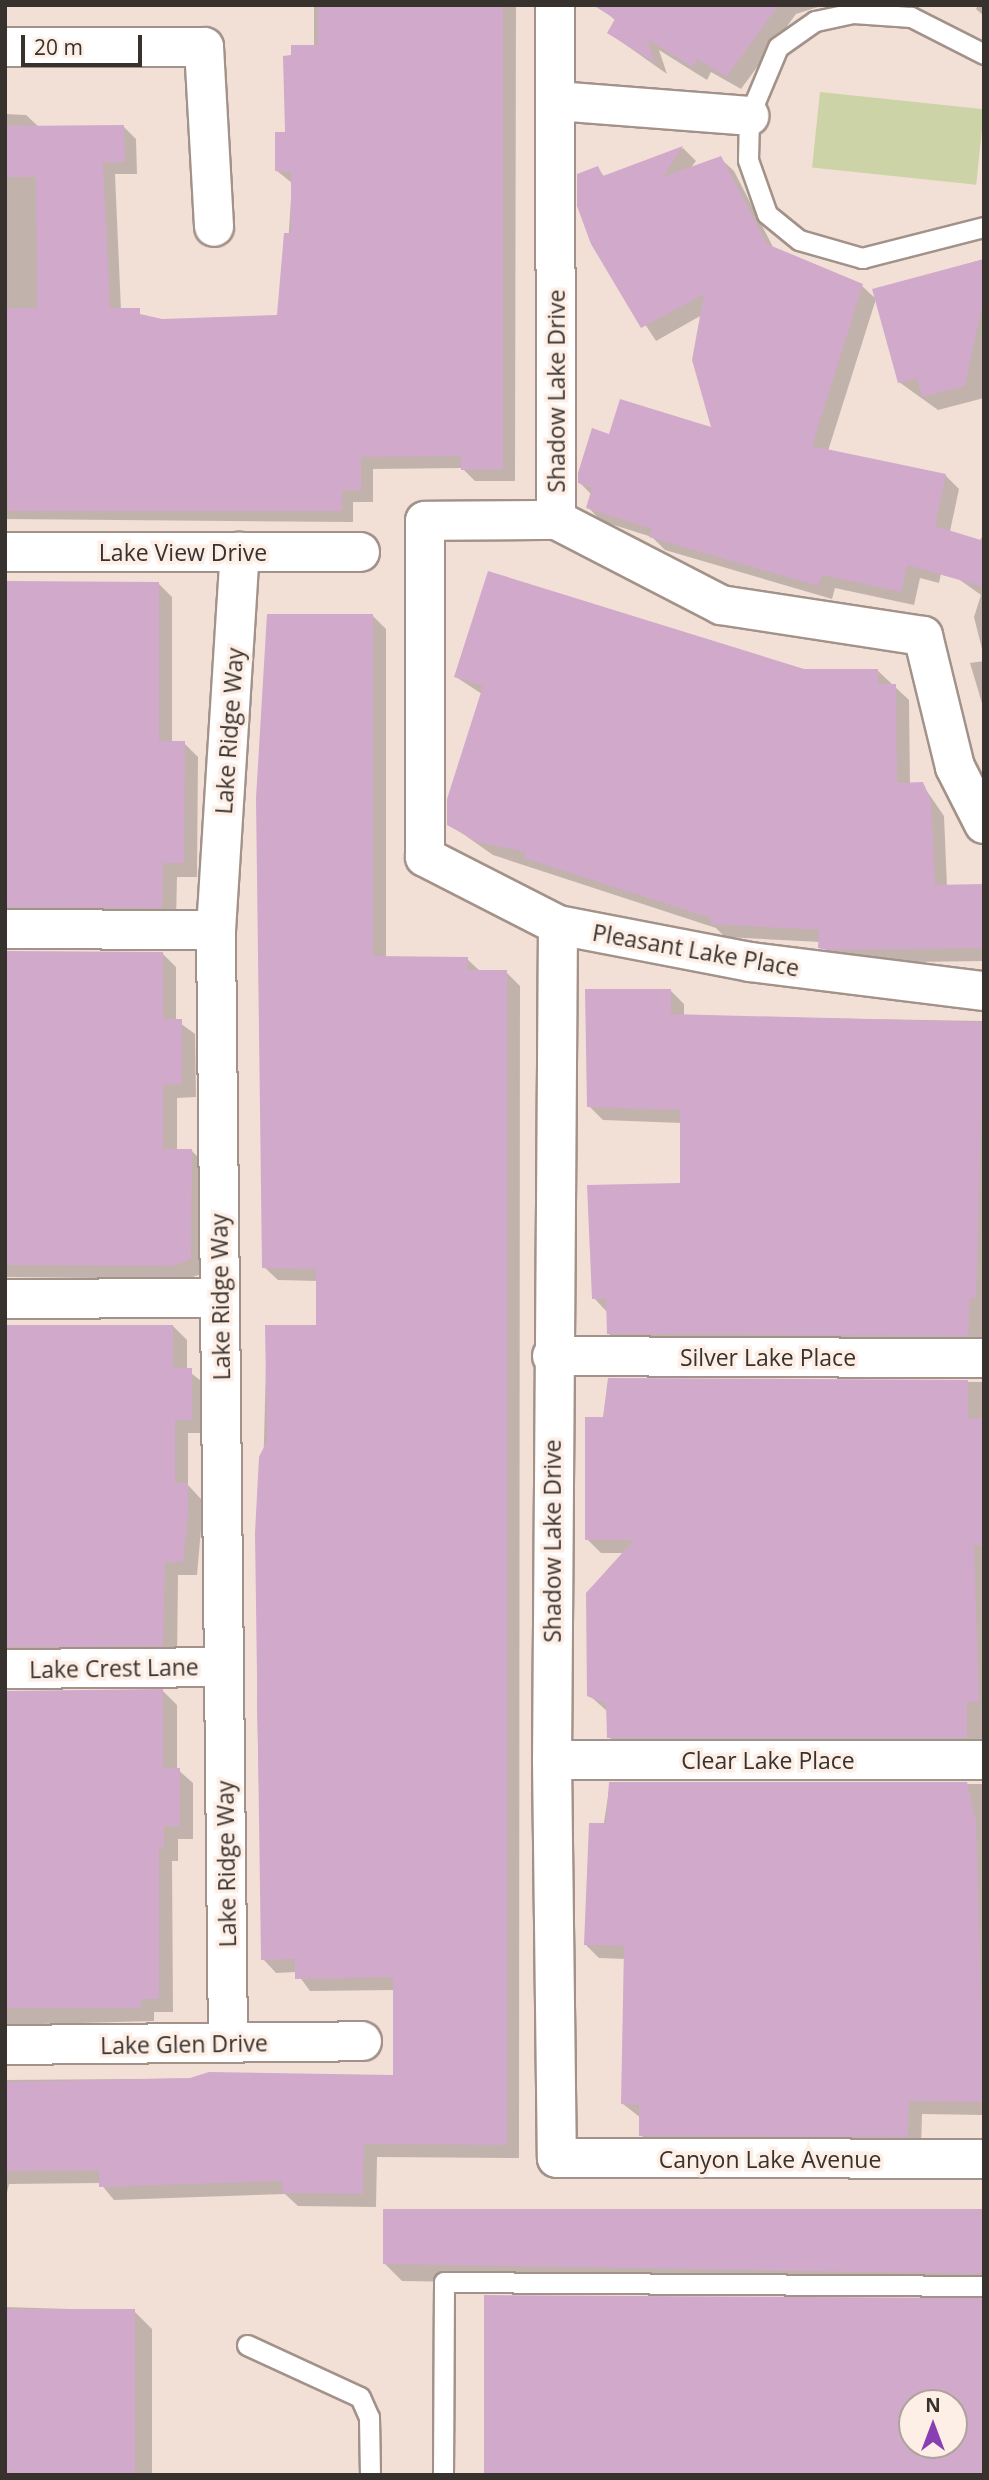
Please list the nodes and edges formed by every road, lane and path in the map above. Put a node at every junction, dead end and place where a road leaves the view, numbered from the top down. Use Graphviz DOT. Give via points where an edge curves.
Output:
graph roads {
  1 [pos="555,5"];
  2 [pos="5,47"];
  3 [pos="984,54"];
  4 [pos="556,101"];
  5 [pos="749,116"];
  6 [pos="214,227"];
  7 [pos="984,227"];
  8 [pos="556,520"];
  9 [pos="5,552"];
  10 [pos="240,552"];
  11 [pos="360,552"];
  12 [pos="984,824"];
  13 [pos="425,857"];
  14 [pos="558,925"];
  15 [pos="5,929"];
  16 [pos="216,930"];
  17 [pos="984,991"];
  18 [pos="220,1298"];
  19 [pos="5,1299"];
  20 [pos="552,1356"];
  21 [pos="984,1358"];
  22 [pos="224,1667"];
  23 [pos="5,1669"];
  24 [pos="552,1760"];
  25 [pos="984,1760"];
  26 [pos="362,2042"];
  27 [pos="228,2043"];
  28 [pos="5,2045"];
  29 [pos="557,2158"];
  30 [pos="984,2160"];
  31 [pos="984,2286"];
  32 [pos="247,2345"];
  33 [pos="370,2475"];
  34 [pos="443,2475"];
  1 -- 4 [label="street, Shadow Lake Drive"];
  2 -- 6 [label="street" via="204,47"];
  3 -- 5 [label="lane" via="911,16 853,13 815,21 778,47"];
  4 -- 5 [label="street"];
  4 -- 8 [label="street, Shadow Lake Drive"];
  5 -- 7 [label="lane" via="748,160 767,214 799,240 862,258"];
  8 -- 12 [label="street" via="721,605 923,636 955,767"];
  8 -- 13 [label="street, Shadow Lake Drive" via="425,521"];
  9 -- 10 [label="street, Lake View Drive"];
  10 -- 11 [label="street, Lake View Drive"];
  10 -- 16 [label="street, Lake Ridge Way"];
  13 -- 14 [label="street, Pleasant Lake Place"];
  14 -- 17 [label="street, Pleasant Lake Place" via="750,962"];
  14 -- 20 [label="street, Shadow Lake Drive"];
  15 -- 16 [label="street"];
  16 -- 18 [label="street, Lake Ridge Way"];
  18 -- 19 [label="street"];
  18 -- 22 [label="street, Lake Ridge Way"];
  20 -- 21 [label="street, Silver Lake Place"];
  20 -- 24 [label="street, Shadow Lake Drive"];
  22 -- 23 [label="street, Lake Crest Lane"];
  22 -- 27 [label="street, Lake Ridge Way"];
  24 -- 25 [label="street, Clear Lake Place"];
  24 -- 29 [label="street, Shadow Lake Drive"];
  26 -- 27 [label="street, Lake Glen Drive"];
  27 -- 28 [label="street, Lake Glen Drive"];
  29 -- 30 [label="street, Canyon Lake Avenue"];
  31 -- 34 [label="lane" via="444,2283"];
  32 -- 33 [label="lane" via="360,2397 369,2417"];
}
